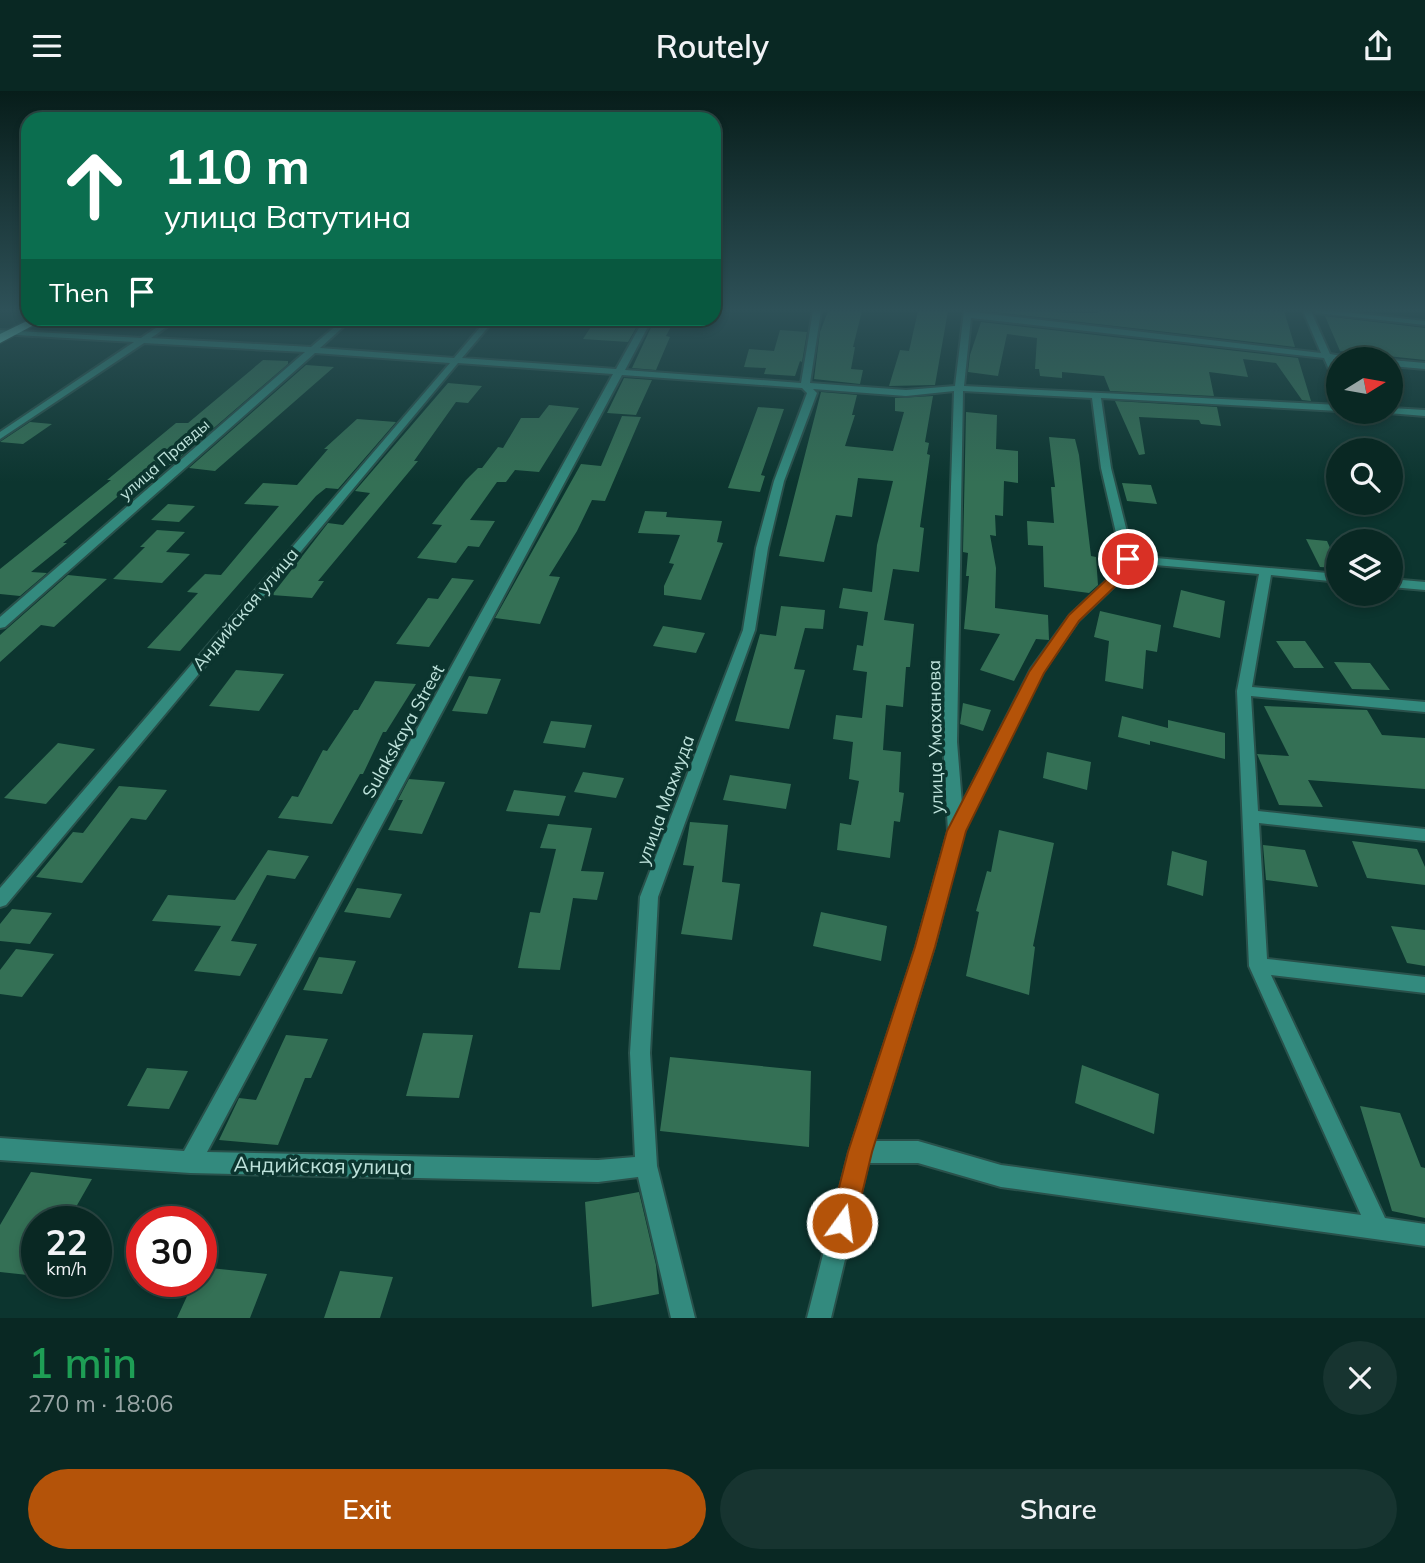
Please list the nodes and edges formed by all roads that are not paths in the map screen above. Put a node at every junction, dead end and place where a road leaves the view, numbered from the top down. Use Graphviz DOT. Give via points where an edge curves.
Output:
graph roads {
  1 [pos="99,368"];
  2 [pos="291,368"];
  3 [pos="449,368"];
  4 [pos="569,368"];
  5 [pos="622,368"];
  6 [pos="808,368"];
  7 [pos="961,368"];
  8 [pos="620,372"];
  9 [pos="805,386"];
  10 [pos="959,388"];
  11 [pos="1096,397"];
  12 [pos="1326,407"];
  13 [pos="1404,412"];
  14 [pos="1425,413"];
  15 [pos="0,436"];
  16 [pos="1128,559"];
  17 [pos="1266,571"];
  18 [pos="1326,577"];
  19 [pos="1403,584"];
  20 [pos="1425,586"];
  21 [pos="0,624"];
  22 [pos="1244,691"];
  23 [pos="1425,707"];
  24 [pos="1252,816"];
  25 [pos="957,831"];
  26 [pos="1425,835"];
  27 [pos="0,900"];
  28 [pos="1258,966"];
  29 [pos="1425,985"];
  30 [pos="0,1149"];
  31 [pos="860,1152"];
  32 [pos="190,1163"];
  33 [pos="646,1166"];
  34 [pos="1378,1228"];
  35 [pos="1425,1235"];
  36 [pos="684,1318"];
  37 [pos="819,1318"];
  1 -- 15 [label="street"];
  2 -- 21 [label="street, улица Правды"];
  3 -- 27 [label="street, Андийская улица"];
  4 -- 8 [label="street"];
  5 -- 8 [label="street, Sulakskaya Street"];
  6 -- 9 [label="street, улица Махмуда"];
  7 -- 10 [label="street, улица Умаханова"];
  8 -- 9 [label="street"];
  8 -- 32 [label="street, Sulakskaya Street"];
  9 -- 10 [label="street" via="906,393"];
  9 -- 33 [label="street, улица Махмуда" via="812,393 779,481 749,630 649,897 640,1053"];
  10 -- 11 [label="street"];
  10 -- 25 [label="street, улица Умаханова" via="950,742"];
  11 -- 12 [label="street"];
  11 -- 16 [label="street" via="1106,468"];
  13 -- 14 [label="street"];
  16 -- 17 [label="street"];
  16 -- 25 [label="street" via="1124,571 1074,618 1036,672"];
  17 -- 18 [label="street"];
  17 -- 22 [label="street"];
  19 -- 20 [label="street"];
  22 -- 23 [label="street"];
  22 -- 24 [label="street"];
  24 -- 26 [label="street"];
  24 -- 28 [label="street"];
  25 -- 31 [label="street, улица Умаханова"];
  28 -- 29 [label="street"];
  28 -- 34 [label="street"];
  30 -- 32 [label="street, Андийская улица"];
  31 -- 34 [label="street" via="918,1152 1001,1176"];
  31 -- 37 [label="street, улица Умаханова"];
  32 -- 33 [label="street, Андийская улица" via="598,1171"];
  33 -- 36 [label="street, улица Махмуда"];
  34 -- 35 [label="street"];
}
